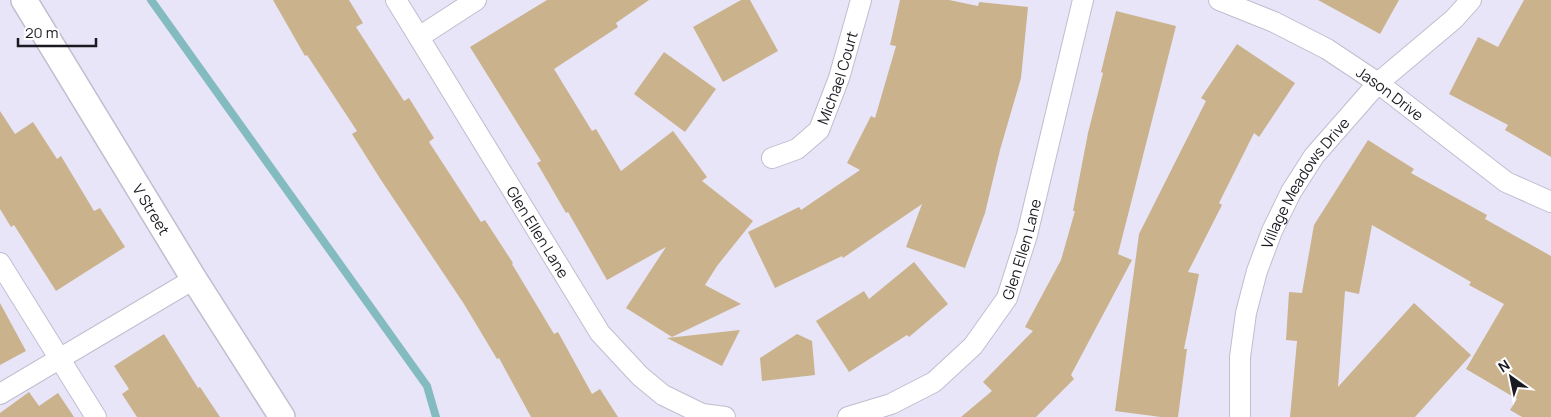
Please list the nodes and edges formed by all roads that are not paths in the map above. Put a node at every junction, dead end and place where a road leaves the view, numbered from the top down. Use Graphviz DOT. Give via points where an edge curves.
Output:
graph roads {
  1 [pos="24,0"];
  2 [pos="396,0"];
  3 [pos="476,0"];
  4 [pos="861,0"];
  5 [pos="1083,0"];
  6 [pos="1219,0"];
  7 [pos="1471,0"];
  8 [pos="419,37"];
  9 [pos="1378,83"];
  10 [pos="772,158"];
  11 [pos="1551,202"];
  12 [pos="0,263"];
  13 [pos="194,279"];
  14 [pos="59,358"];
  15 [pos="0,394"];
  16 [pos="895,411"];
  17 [pos="702,416"];
  18 [pos="96,417"];
  19 [pos="282,417"];
  20 [pos="725,417"];
  21 [pos="848,417"];
  22 [pos="1240,417"];
  1 -- 13 [label="street, V Street"];
  2 -- 8 [label="street, Glen Ellen Lane"];
  3 -- 8 [label="street"];
  4 -- 10 [label="street, Michael Court" via="839,78 818,130 797,149"];
  5 -- 16 [label="street, Glen Ellen Lane" via="1028,235 1007,298 973,346 934,382"];
  6 -- 9 [label="street, Jason Drive" via="1274,22"];
  7 -- 9 [label="street, Village Meadows Drive" via="1454,19"];
  8 -- 17 [label="street, Glen Ellen Lane" via="600,332 640,376 663,395"];
  9 -- 11 [label="street, Jason Drive" via="1506,182"];
  9 -- 22 [label="street, Village Meadows Drive" via="1314,156 1272,231 1246,313 1240,357"];
  12 -- 14 [label="street"];
  13 -- 14 [label="street"];
  13 -- 19 [label="street, V Street"];
  14 -- 15 [label="street"];
  14 -- 18 [label="street"];
  16 -- 21 [label="street, Glen Ellen Lane"];
  17 -- 20 [label="street, Glen Ellen Lane"];
}
